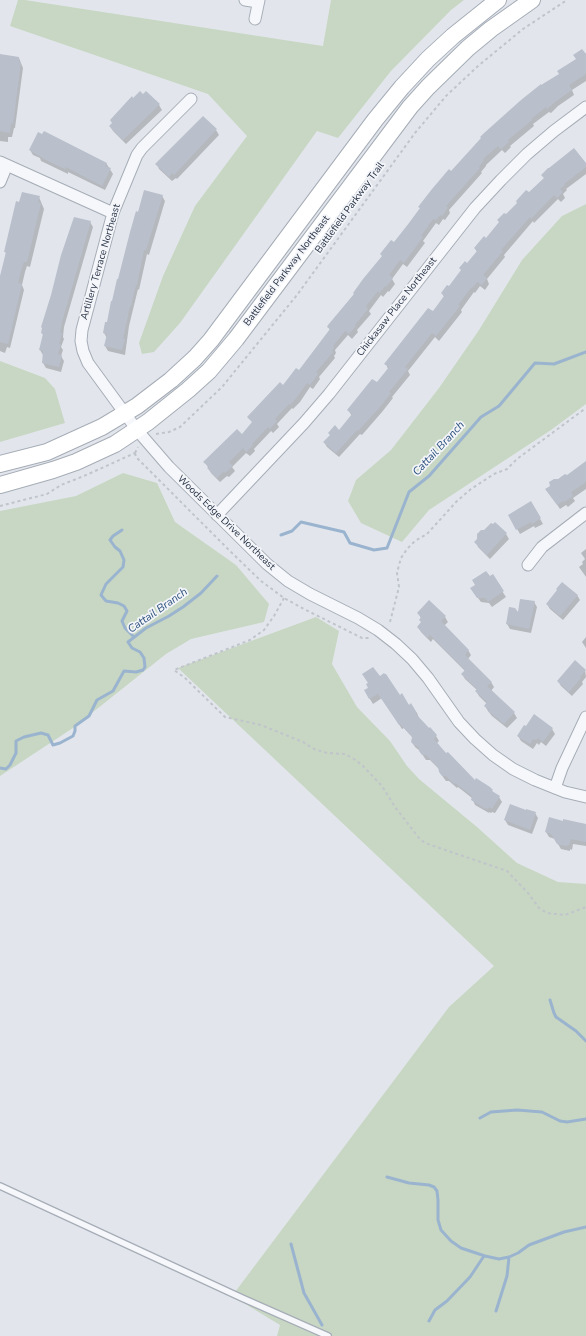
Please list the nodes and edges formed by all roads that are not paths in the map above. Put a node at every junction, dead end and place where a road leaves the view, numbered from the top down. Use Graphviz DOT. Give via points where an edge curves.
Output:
graph roads {
  1 [pos="245,0"];
  2 [pos="498,0"];
  3 [pos="532,0"];
  4 [pos="258,1"];
  5 [pos="255,19"];
  6 [pos="191,99"];
  7 [pos="586,107"];
  8 [pos="3,164"];
  9 [pos="0,182"];
  10 [pos="113,213"];
  11 [pos="125,414"];
  12 [pos="137,430"];
  13 [pos="0,464"];
  14 [pos="0,485"];
  15 [pos="586,513"];
  16 [pos="217,515"];
  17 [pos="528,566"];
  18 [pos="586,718"];
  19 [pos="554,788"];
  20 [pos="586,797"];
  21 [pos="0,1186"];
  22 [pos="328,1336"];
  1 -- 4 [label="street"];
  2 -- 11 [label="main road, Battlefield Parkway Northeast" via="453,36 402,87 199,354 172,380"];
  3 -- 12 [label="main road, Battlefield Parkway Northeast" via="468,48 428,87 386,138 222,356 169,407"];
  4 -- 5 [label="street"];
  6 -- 10 [label="street, Artillery Terrace Northeast" via="137,155"];
  7 -- 16 [label="street, Chickasaw Place Northeast" via="527,154 475,208 324,400"];
  8 -- 9 [label="street"];
  8 -- 10 [label="street"];
  10 -- 11 [label="street, Artillery Terrace Northeast" via="81,341 88,363"];
  11 -- 12 [label="street, Woods Edge Drive Northeast"];
  11 -- 13 [label="main road, Battlefield Parkway Northeast" via="47,452"];
  12 -- 14 [label="main road, Battlefield Parkway Northeast" via="115,444 76,462"];
  12 -- 16 [label="street, Woods Edge Drive Northeast" via="168,467"];
  15 -- 17 [label="street" via="542,547"];
  16 -- 19 [label="street, Woods Edge Drive Northeast" via="288,581 358,618 396,644 428,678 459,722 493,755 514,769"];
  18 -- 19 [label="street"];
  19 -- 20 [label="street, Woods Edge Drive Northeast"];
  21 -- 22 [label="lane"];
}
